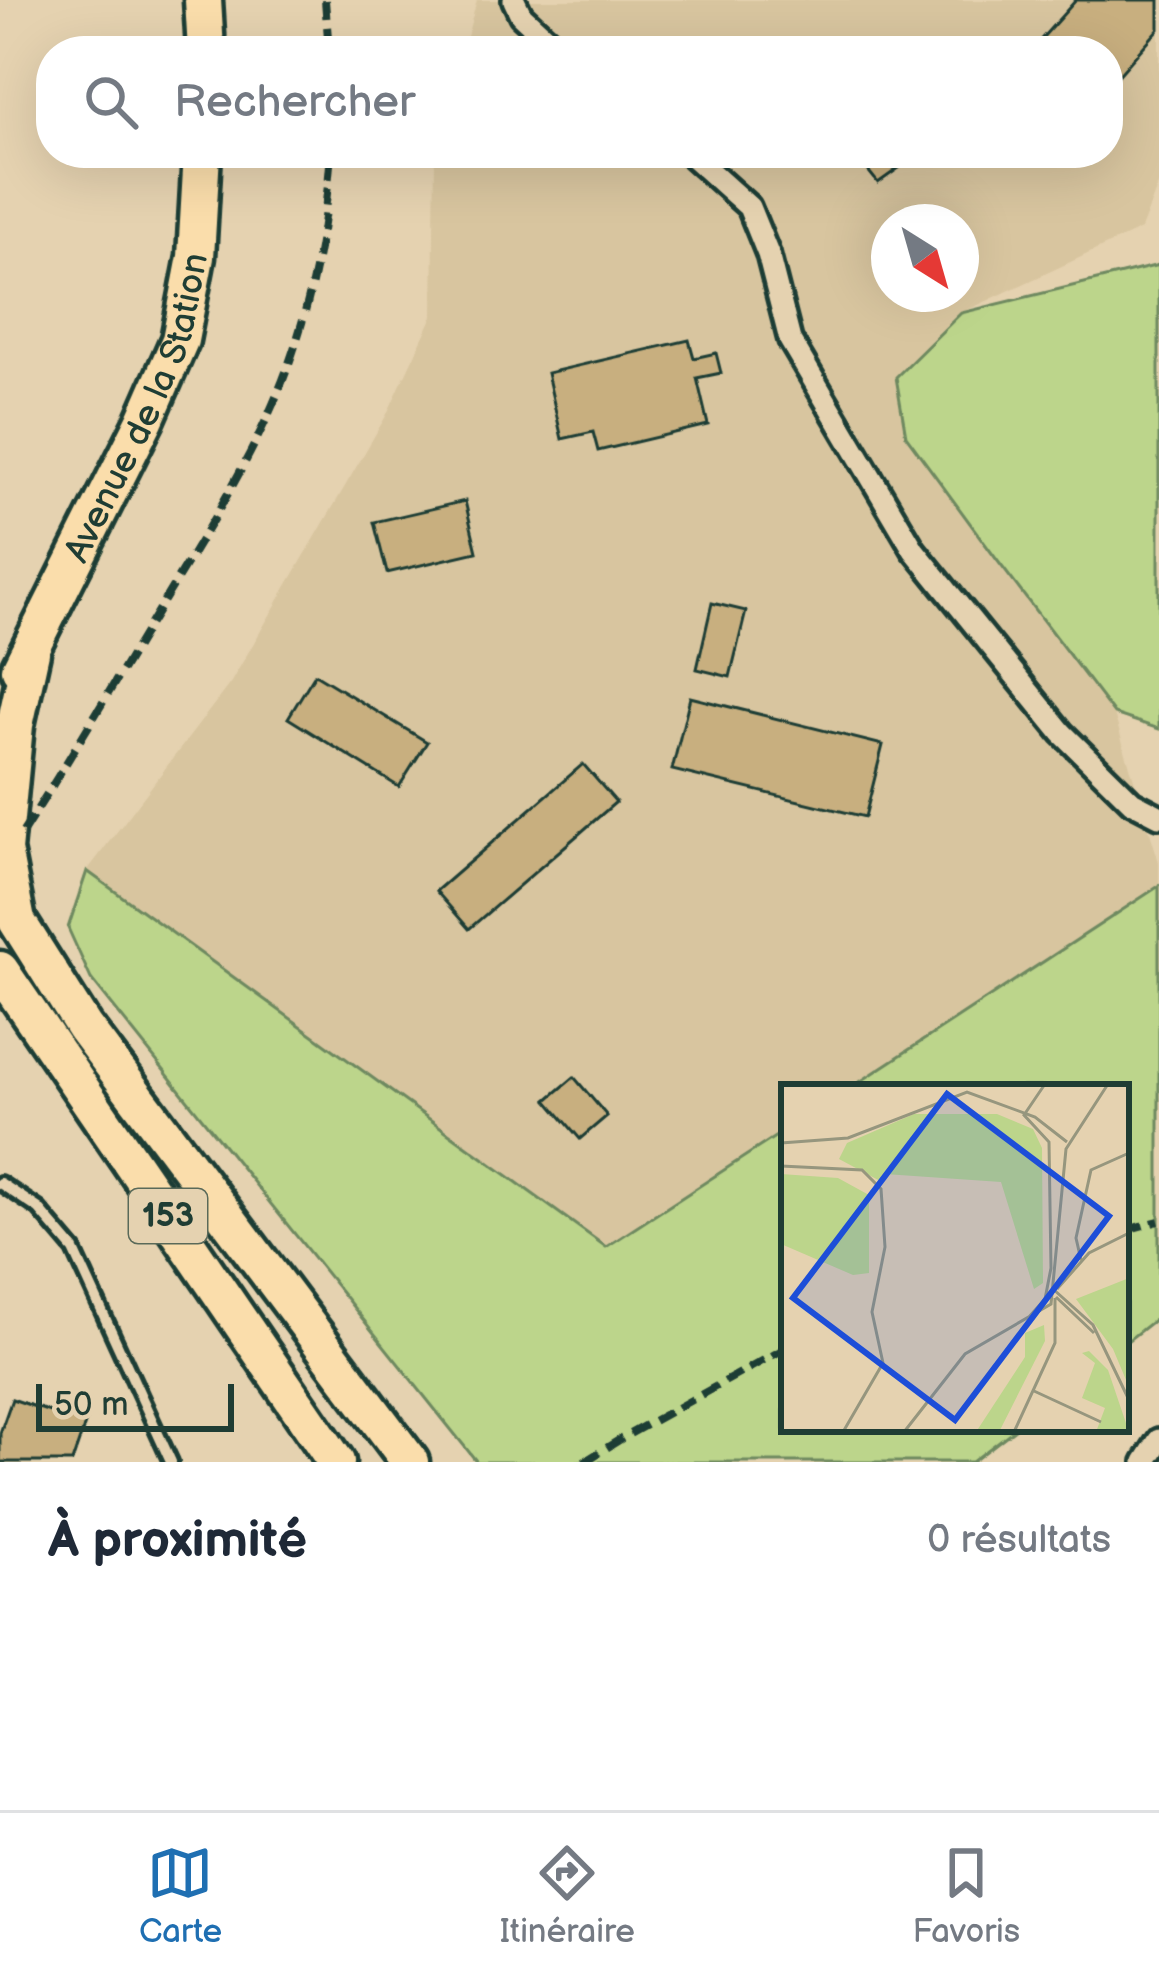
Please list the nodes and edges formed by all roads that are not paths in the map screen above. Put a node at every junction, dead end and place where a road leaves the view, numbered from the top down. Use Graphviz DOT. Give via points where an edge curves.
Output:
graph roads {
  1 [pos="203,0"];
  2 [pos="514,0"];
  3 [pos="205,36"];
  4 [pos="543,36"];
  5 [pos="201,168"];
  6 [pos="706,168"];
  7 [pos="31,652"];
  8 [pos="0,702"];
  9 [pos="1159,816"];
  10 [pos="9,928"];
  11 [pos="0,970"];
  12 [pos="0,1183"];
  13 [pos="1159,1440"];
  14 [pos="171,1462"];
  15 [pos="336,1462"];
  16 [pos="410,1462"];
  17 [pos="1145,1462"];
  1 -- 3 [label="main road"];
  2 -- 4 [label="street"];
  5 -- 7 [label="main road, Avenue de la Station / 153" via="180,340"];
  6 -- 9 [label="street" via="749,207 790,340 914,550 1062,734 1132,802"];
  7 -- 8 [label="main road, 153"];
  7 -- 10 [label="main road, 153" via="3,850"];
  10 -- 16 [label="main road, 153"];
  11 -- 15 [label="main road, 153"];
  12 -- 14 [label="lane" via="39,1209 74,1250"];
  13 -- 17 [label="street"];
}
